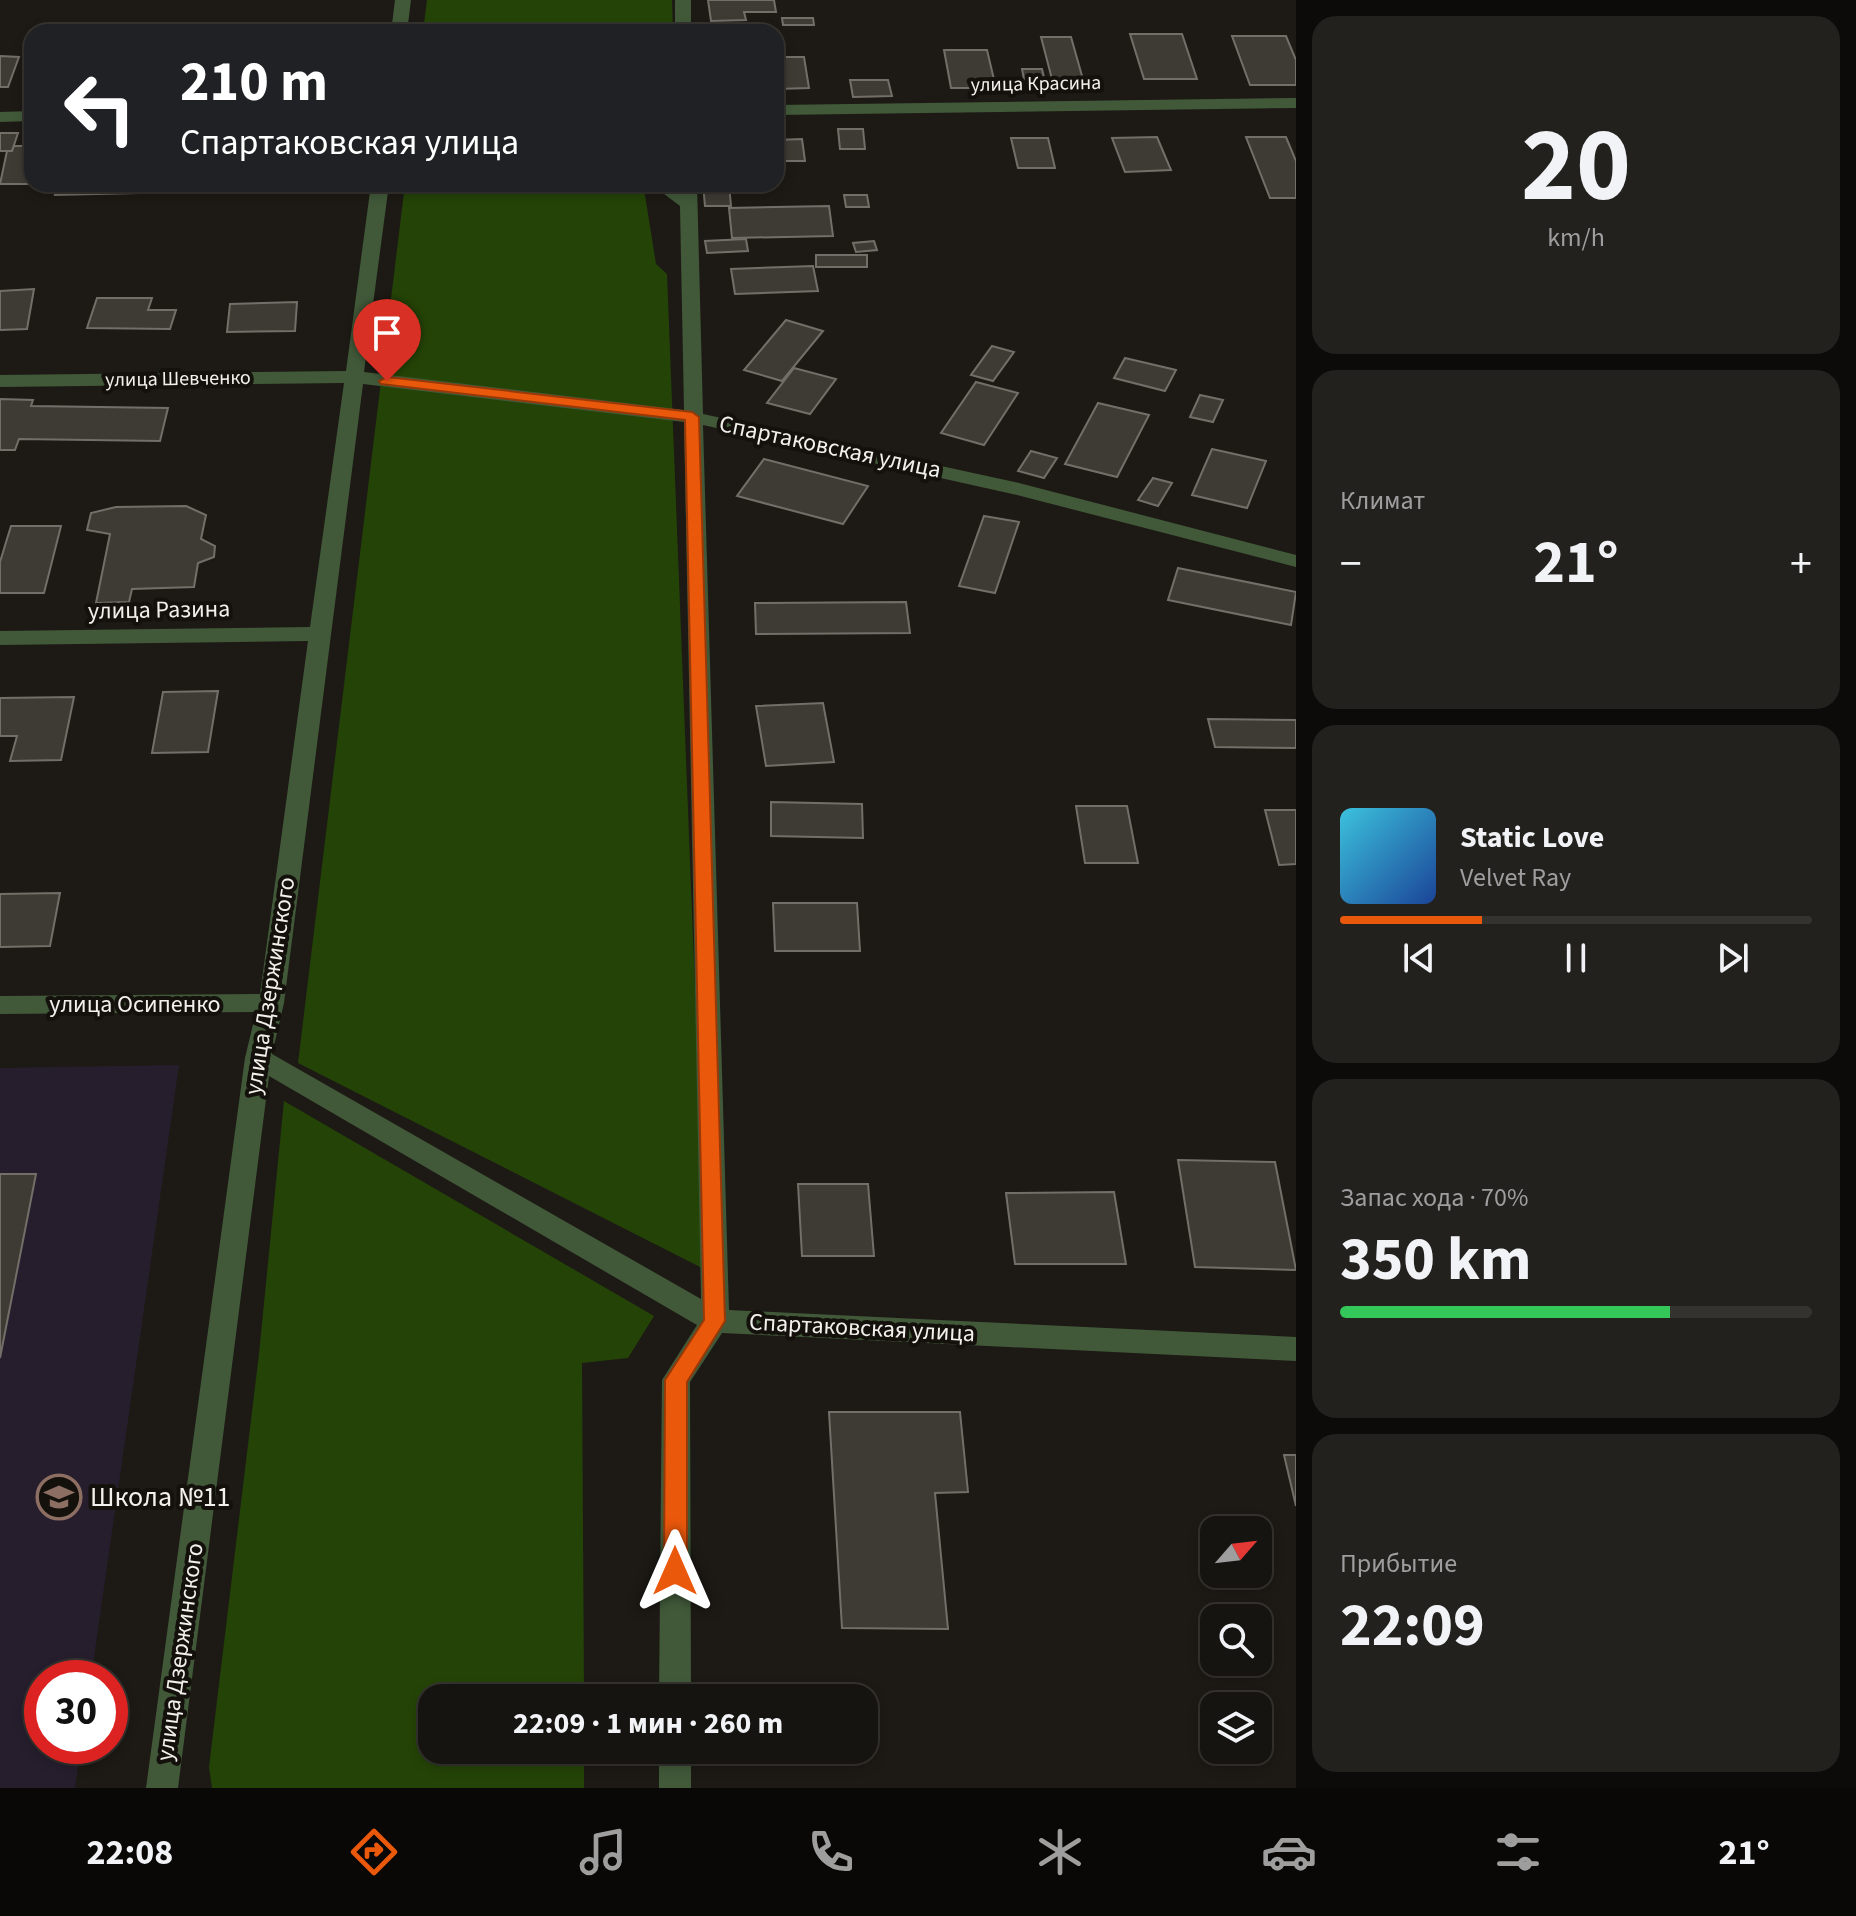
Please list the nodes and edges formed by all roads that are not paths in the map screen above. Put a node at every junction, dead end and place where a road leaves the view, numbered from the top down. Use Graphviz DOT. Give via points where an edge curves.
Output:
graph roads {
  1 [pos="403,0"];
  2 [pos="683,0"];
  3 [pos="400,24"];
  4 [pos="683,24"];
  5 [pos="1296,103"];
  6 [pos="784,110"];
  7 [pos="24,116"];
  8 [pos="0,117"];
  9 [pos="379,192"];
  10 [pos="671,192"];
  11 [pos="689,192"];
  12 [pos="690,205"];
  13 [pos="356,377"];
  14 [pos="0,381"];
  15 [pos="692,417"];
  16 [pos="1296,561"];
  17 [pos="319,634"];
  18 [pos="0,638"];
  19 [pos="271,1003"];
  20 [pos="0,1005"];
  21 [pos="258,1058"];
  22 [pos="715,1321"];
  23 [pos="1296,1349"];
  24 [pos="675,1684"];
  25 [pos="675,1764"];
  26 [pos="162,1788"];
  27 [pos="675,1788"];
  1 -- 3 [label="street"];
  2 -- 4 [label="street"];
  5 -- 6 [label="street, улица Красина"];
  7 -- 8 [label="street"];
  9 -- 13 [label="street, улица Дзержинского"];
  10 -- 12 [label="street"];
  11 -- 12 [label="street"];
  12 -- 15 [label="street"];
  13 -- 14 [label="street, улица Шевченко"];
  13 -- 15 [label="street, Спартаковская улица"];
  13 -- 17 [label="street, улица Дзержинского"];
  15 -- 16 [label="street, Спартаковская улица" via="1019,489"];
  15 -- 22 [label="street"];
  17 -- 18 [label="street, улица Разина"];
  17 -- 19 [label="street, улица Дзержинского"];
  19 -- 20 [label="street, улица Осипенко"];
  19 -- 21 [label="street, улица Дзержинского"];
  21 -- 22 [label="street, Спартаковская улица"];
  21 -- 26 [label="street, улица Дзержинского"];
  22 -- 23 [label="street, Спартаковская улица"];
  22 -- 24 [label="street" via="676,1380"];
  25 -- 27 [label="street"];
}
